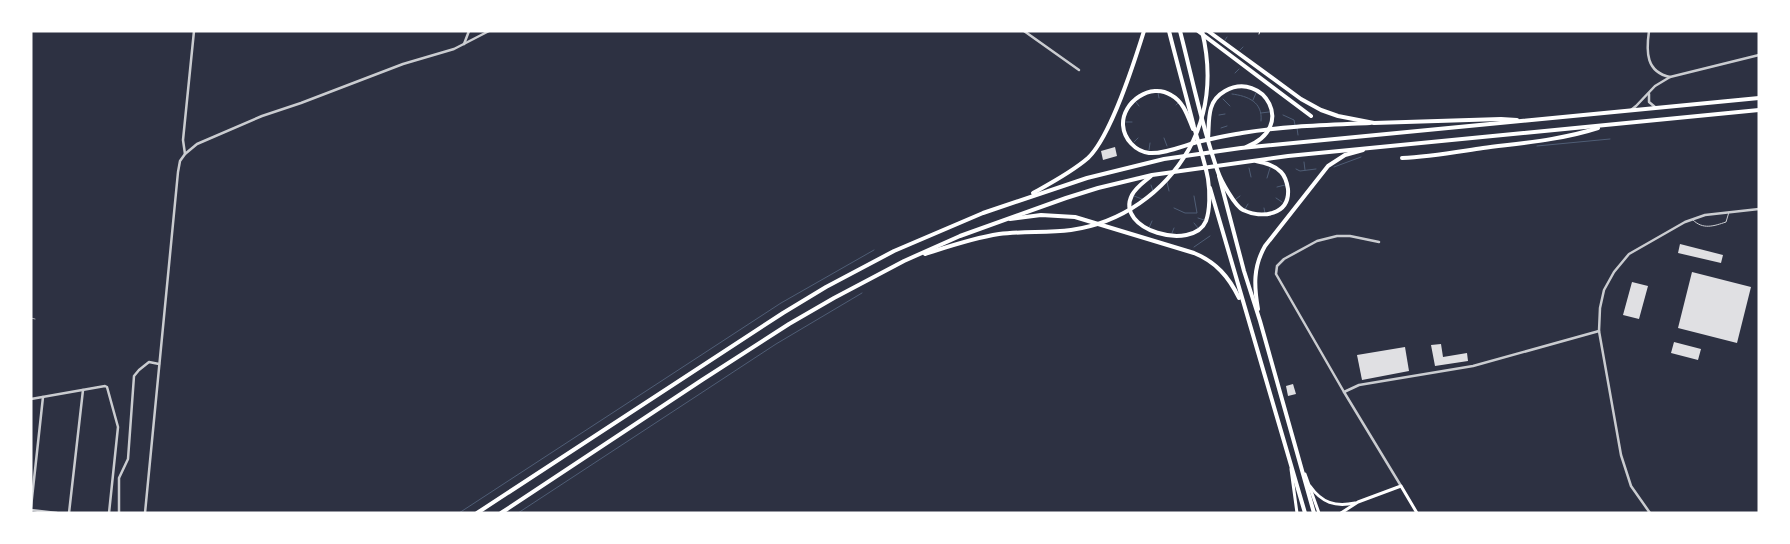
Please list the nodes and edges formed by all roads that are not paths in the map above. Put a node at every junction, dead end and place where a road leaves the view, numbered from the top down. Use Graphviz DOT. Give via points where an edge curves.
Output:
graph roads {
  1 [pos="194,31"];
  2 [pos="469,31"];
  3 [pos="489,31"];
  4 [pos="1024,31"];
  5 [pos="1144,31"];
  6 [pos="1169,31"];
  7 [pos="1180,31"];
  8 [pos="1200,31"];
  9 [pos="1208,31"];
  10 [pos="1649,31"];
  11 [pos="463,45"];
  12 [pos="1759,55"];
  13 [pos="1079,70"];
  14 [pos="1662,75"];
  15 [pos="1670,77"];
  16 [pos="1662,81"];
  17 [pos="1649,92"];
  18 [pos="1759,98"];
  19 [pos="1659,108"];
  20 [pos="1759,110"];
  21 [pos="1627,111"];
  22 [pos="1310,116"];
  23 [pos="1529,120"];
  24 [pos="1374,123"];
  25 [pos="1605,125"];
  26 [pos="1208,139"];
  27 [pos="1198,140"];
  28 [pos="1367,148"];
  29 [pos="1239,149"];
  30 [pos="185,154"];
  31 [pos="1402,158"];
  32 [pos="1254,160"];
  33 [pos="1218,174"];
  34 [pos="1152,175"];
  35 [pos="1208,181"];
  36 [pos="1023,199"];
  37 [pos="1759,209"];
  38 [pos="1730,212"];
  39 [pos="1692,219"];
  40 [pos="998,221"];
  41 [pos="1379,242"];
  42 [pos="904,261"];
  43 [pos="1245,312"];
  44 [pos="1260,321"];
  45 [pos="1599,331"];
  46 [pos="159,364"];
  47 [pos="83,390"];
  48 [pos="1344,392"];
  49 [pos="43,397"];
  50 [pos="31,399"];
  51 [pos="1300,465"];
  52 [pos="1291,468"];
  53 [pos="1310,486"];
  54 [pos="1401,486"];
  55 [pos="1358,502"];
  56 [pos="31,508"];
  57 [pos="57,513"];
  58 [pos="69,513"];
  59 [pos="109,513"];
  60 [pos="119,513"];
  61 [pos="145,513"];
  62 [pos="477,513"];
  63 [pos="501,513"];
  64 [pos="1297,513"];
  65 [pos="1305,513"];
  66 [pos="1314,513"];
  67 [pos="1319,513"];
  68 [pos="1341,513"];
  69 [pos="1418,513"];
  70 [pos="1650,513"];
  1 -- 30 [label="street" via="183,140"];
  2 -- 11 [label="street"];
  3 -- 11 [label="street"];
  4 -- 13 [label="street"];
  5 -- 36 [label="main road" via="1113,116 1095,150 1074,168"];
  6 -- 27 [label="main road"];
  7 -- 26 [label="main road"];
  8 -- 22 [label="main road"];
  8 -- 42 [label="main road" via="1208,64 1208,91 1195,137 1165,182 1137,206 1102,222 1071,230 980,237"];
  9 -- 24 [label="main road" via="1309,104 1338,116"];
  10 -- 14 [label="street" via="1649,61 1652,68"];
  11 -- 30 [label="street" via="262,116 197,144"];
  12 -- 15 [label="street"];
  14 -- 15 [label="street"];
  14 -- 16 [label="street"];
  15 -- 16 [label="street"];
  16 -- 17 [label="street"];
  17 -- 19 [label="street" via="1649,102"];
  17 -- 21 [label="street"];
  18 -- 19 [label="main road"];
  19 -- 21 [label="main road"];
  20 -- 25 [label="main road"];
  21 -- 23 [label="main road"];
  23 -- 24 [label="main road"];
  23 -- 29 [label="main road"];
  24 -- 27 [label="main road" via="1243,133 1149,153 1128,140 1123,127 1127,109 1134,100 1152,92 1170,93 1184,108"];
  25 -- 28 [label="main road"];
  25 -- 31 [label="main road" via="1580,134"];
  26 -- 29 [label="main road" via="1210,110 1217,97 1232,88 1248,87 1266,99 1272,122 1264,137"];
  26 -- 33 [label="main road"];
  27 -- 35 [label="main road"];
  28 -- 32 [label="main road"];
  28 -- 44 [label="main road" via="1345,155 1328,166 1265,246 1255,274"];
  29 -- 36 [label="main road" via="1156,161 1087,178"];
  30 -- 46 [label="street" via="178,172"];
  32 -- 33 [label="main road" via="1277,169 1287,182 1286,201 1274,213 1256,214 1239,207"];
  32 -- 34 [label="main road"];
  33 -- 44 [label="main road"];
  34 -- 35 [label="main road" via="1131,196 1130,210 1141,227 1177,236 1192,234 1205,224"];
  34 -- 40 [label="main road" via="1098,188"];
  35 -- 43 [label="main road"];
  36 -- 62 [label="main road" via="894,251 812,296"];
  37 -- 38 [label="street"];
  38 -- 39 [label="street"];
  38 -- 39 [label="lane" via="1726,222 1704,227"];
  39 -- 45 [label="street" via="1654,238 1622,262 1602,296"];
  40 -- 42 [label="main road"];
  40 -- 43 [label="main road" via="1041,215 1075,217 1194,253 1218,268 1232,286"];
  41 -- 48 [label="street" via="1350,236 1329,238 1284,259 1276,268 1276,274"];
  42 -- 63 [label="main road" via="790,324"];
  43 -- 52 [label="main road"];
  44 -- 51 [label="main road"];
  45 -- 48 [label="street" via="1473,366 1359,385"];
  45 -- 70 [label="street" via="1626,473"];
  46 -- 60 [label="street" via="149,362 134,376 128,459 119,478"];
  46 -- 61 [label="street"];
  47 -- 49 [label="street"];
  47 -- 58 [label="street"];
  47 -- 59 [label="street" via="106,386 118,427"];
  48 -- 54 [label="street"];
  49 -- 50 [label="street"];
  49 -- 56 [label="street"];
  51 -- 53 [label="main road"];
  51 -- 66 [label="main road"];
  52 -- 64 [label="main road"];
  52 -- 65 [label="main road"];
  53 -- 55 [label="main road" via="1325,501 1342,505"];
  53 -- 67 [label="main road"];
  54 -- 55 [label="main road"];
  54 -- 69 [label="main road"];
  55 -- 68 [label="main road"];
  56 -- 57 [label="street"];
}
